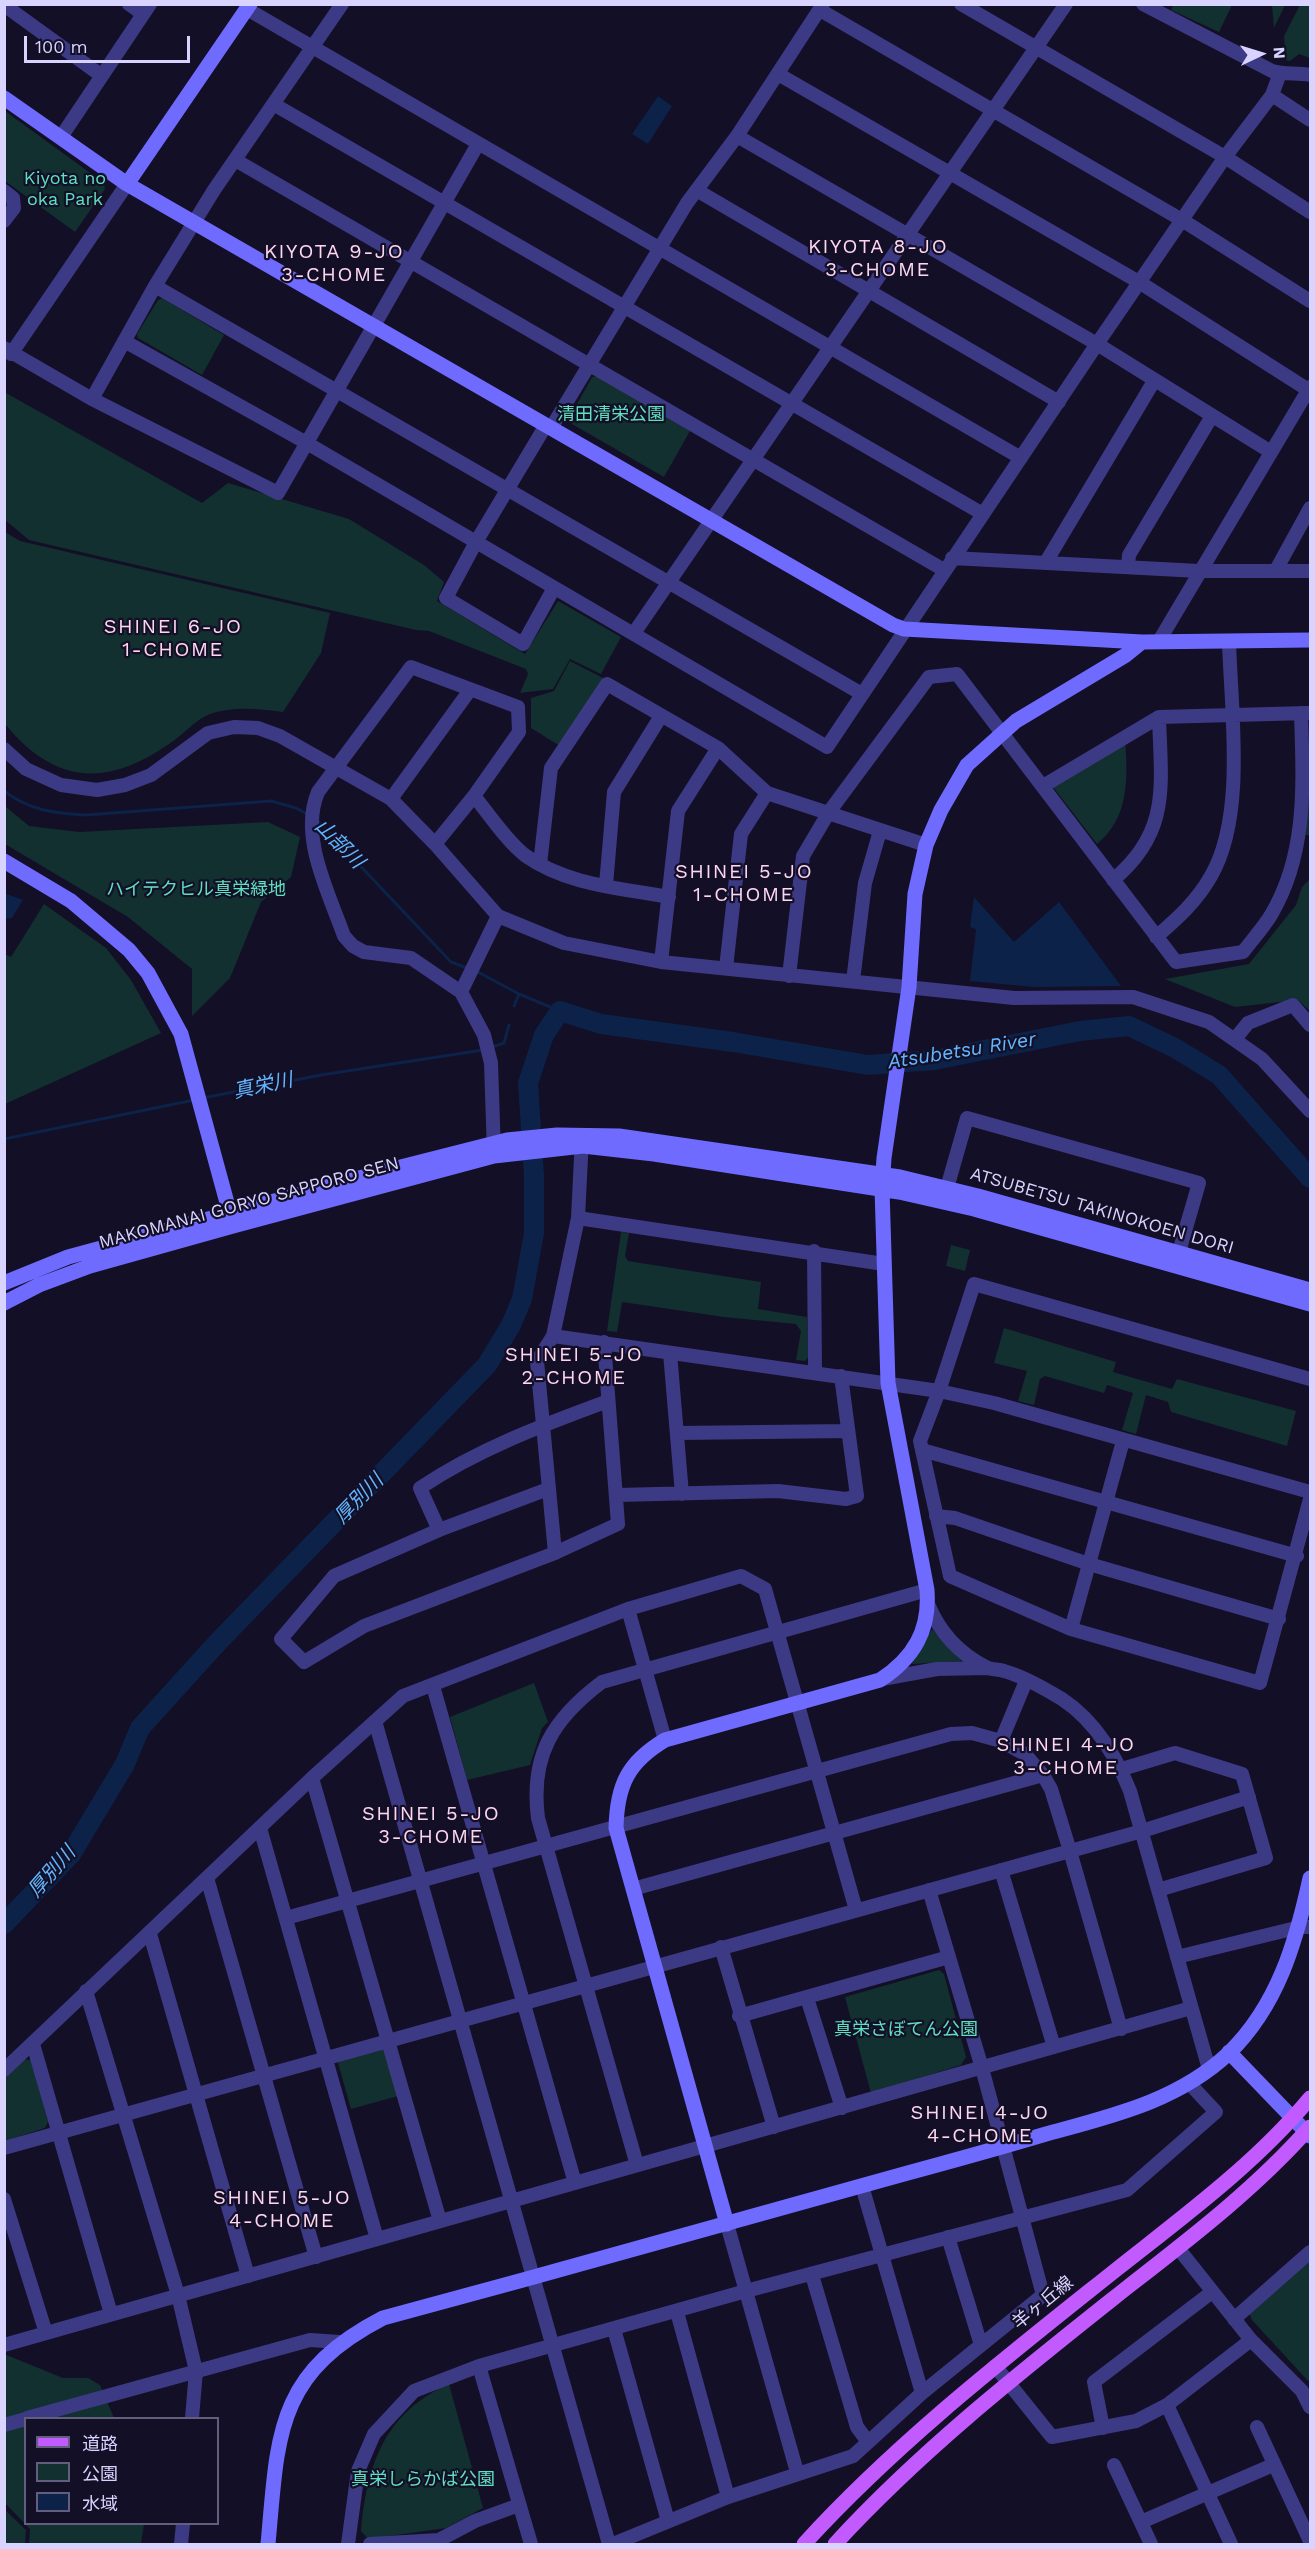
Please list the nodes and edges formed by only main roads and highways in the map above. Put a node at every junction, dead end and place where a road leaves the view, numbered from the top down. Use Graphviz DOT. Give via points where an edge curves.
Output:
graph roads {
  1 [pos="1311,2098"];
  2 [pos="1310,2132"];
  3 [pos="804,2544"];
  4 [pos="835,2544"];
  1 -- 3 [label="main road, 羊ヶ丘線" via="1223,2183 900,2446"];
  2 -- 4 [label="main road" via="1178,2248 1008,2383 909,2470"];
}
